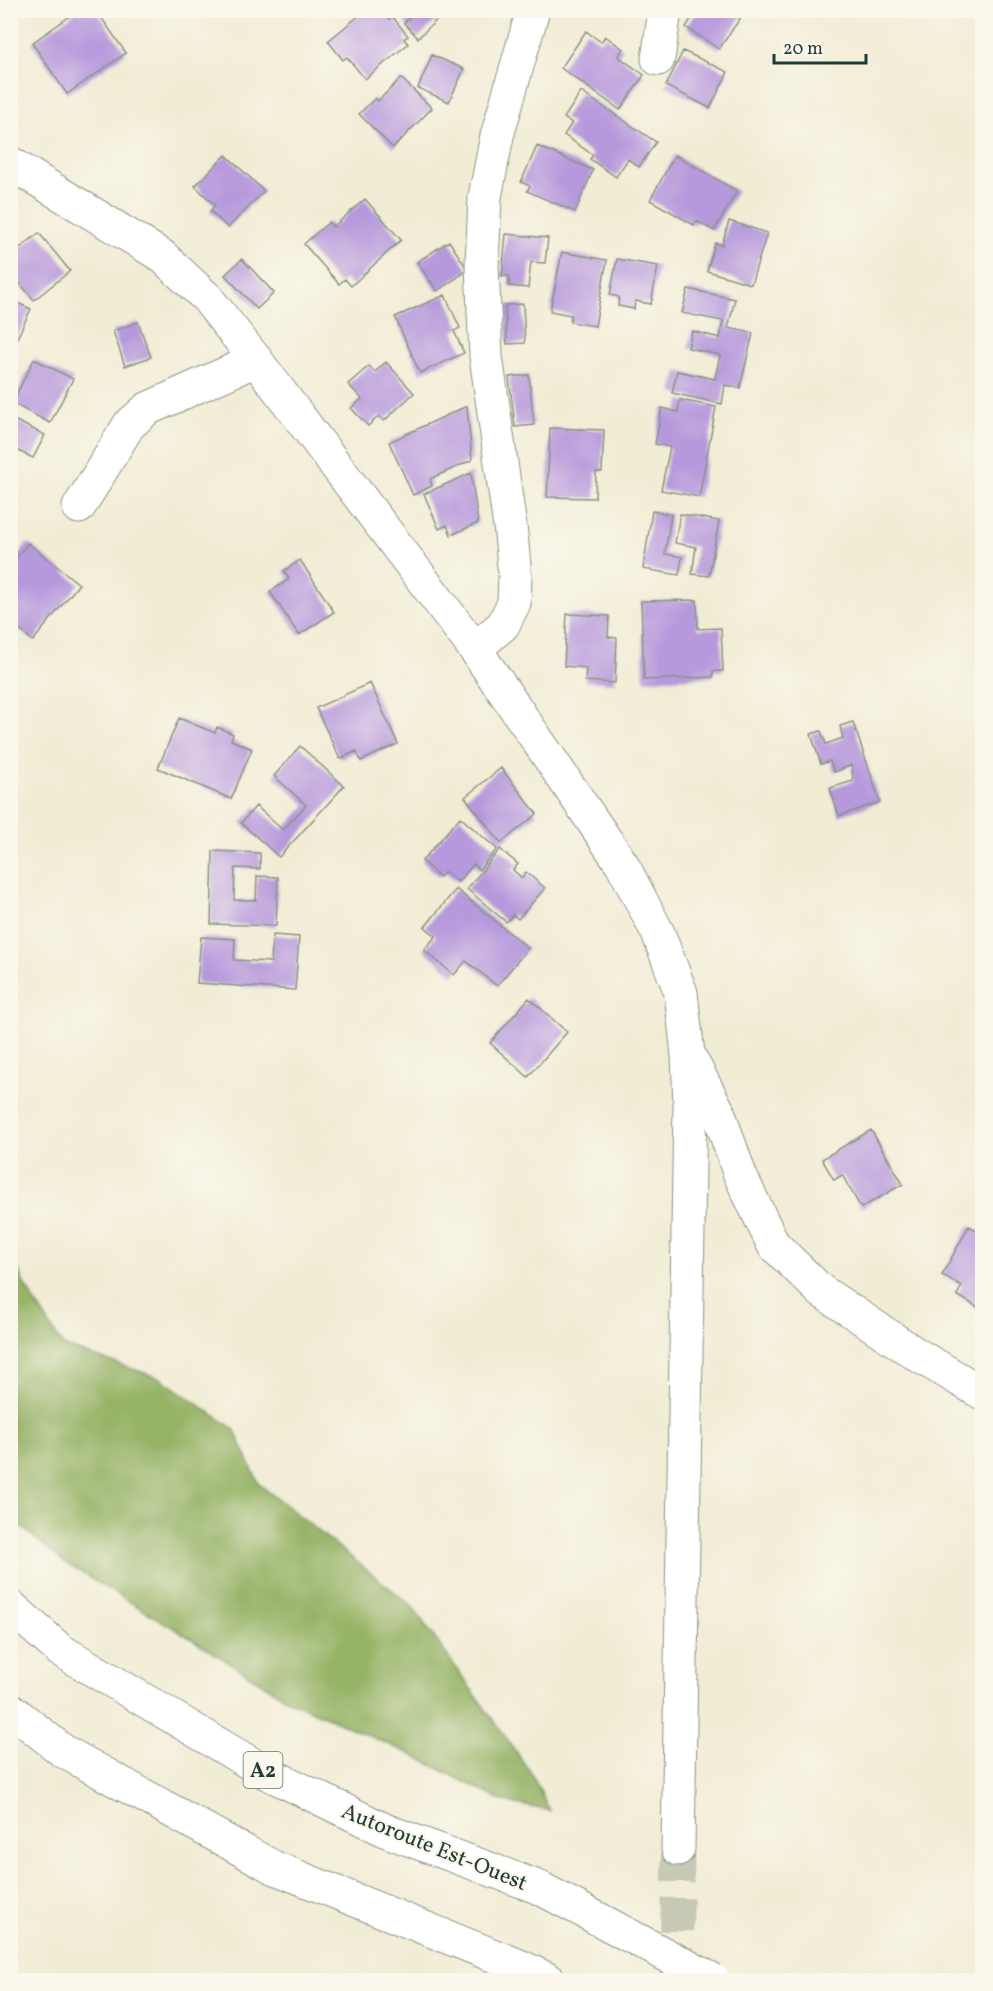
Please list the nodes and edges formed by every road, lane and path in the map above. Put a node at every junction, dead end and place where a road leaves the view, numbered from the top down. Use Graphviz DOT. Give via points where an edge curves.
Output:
graph roads {
  1 [pos="533,10"];
  2 [pos="665,10"];
  3 [pos="658,59"];
  4 [pos="10,163"];
  5 [pos="256,360"];
  6 [pos="79,507"];
  7 [pos="475,649"];
  8 [pos="688,1054"];
  9 [pos="982,1393"];
  10 [pos="10,1606"];
  11 [pos="10,1709"];
  12 [pos="678,1849"];
  13 [pos="536,1973"];
  14 [pos="713,1980"];
  1 -- 7 [label="main road" via="497,136 485,197 482,265 486,356 511,534 514,603 503,626"];
  2 -- 3 [label="main road"];
  4 -- 5 [label="main road" via="162,256 207,298"];
  5 -- 6 [label="main road" via="147,409 129,425"];
  5 -- 7 [label="main road"];
  7 -- 8 [label="main road" via="622,864 658,933 681,993"];
  8 -- 9 [label="main road" via="718,1111 740,1175 773,1244 821,1291"];
  8 -- 12 [label="main road"];
  10 -- 14 [label="main road, Autoroute Est-Ouest / A2, bridge" via="60,1650 265,1772 387,1831 540,1888"];
  11 -- 13 [label="main road" via="63,1751 273,1868"];
}
